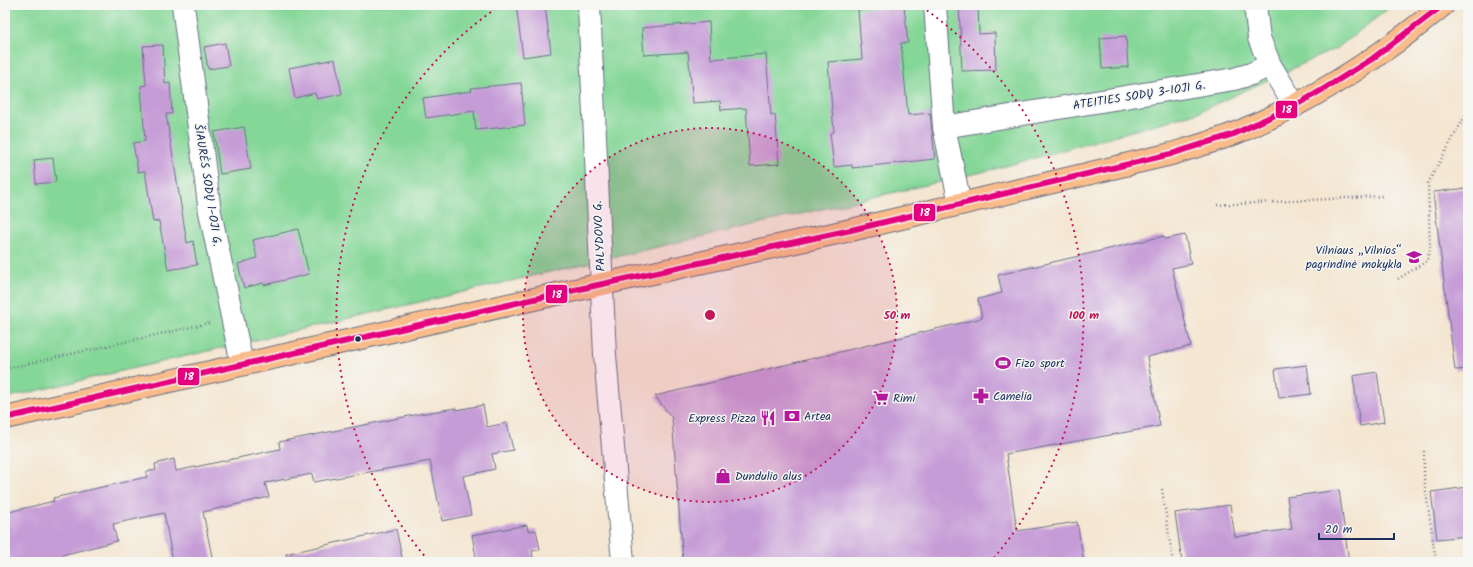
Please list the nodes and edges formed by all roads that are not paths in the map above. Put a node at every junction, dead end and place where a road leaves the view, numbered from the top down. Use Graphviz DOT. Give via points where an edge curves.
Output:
graph roads {
  1 [pos="183,5"];
  2 [pos="589,5"];
  3 [pos="935,5"];
  4 [pos="1255,5"];
  5 [pos="1443,5"];
  6 [pos="1270,66"];
  7 [pos="1295,106"];
  8 [pos="944,127"];
  9 [pos="960,204"];
  10 [pos="601,285"];
  11 [pos="242,364"];
  12 [pos="5,418"];
  13 [pos="623,562"];
  1 -- 11 [label="street, ŠIAURĖS SODŲ 1-OJI G." via="210,212"];
  2 -- 10 [label="street, PALYDOVO G."];
  3 -- 8 [label="street"];
  4 -- 6 [label="street" via="1259,38"];
  5 -- 7 [label="main road" via="1413,30 1346,76"];
  6 -- 7 [label="street"];
  6 -- 8 [label="street, ATEITIES SODŲ 3-IOJI G." via="1234,79"];
  7 -- 9 [label="main road" via="1242,131 1193,148"];
  8 -- 9 [label="street"];
  9 -- 10 [label="main road"];
  10 -- 11 [label="main road"];
  10 -- 13 [label="street, PALYDOVO G."];
  11 -- 12 [label="main road"];
}
